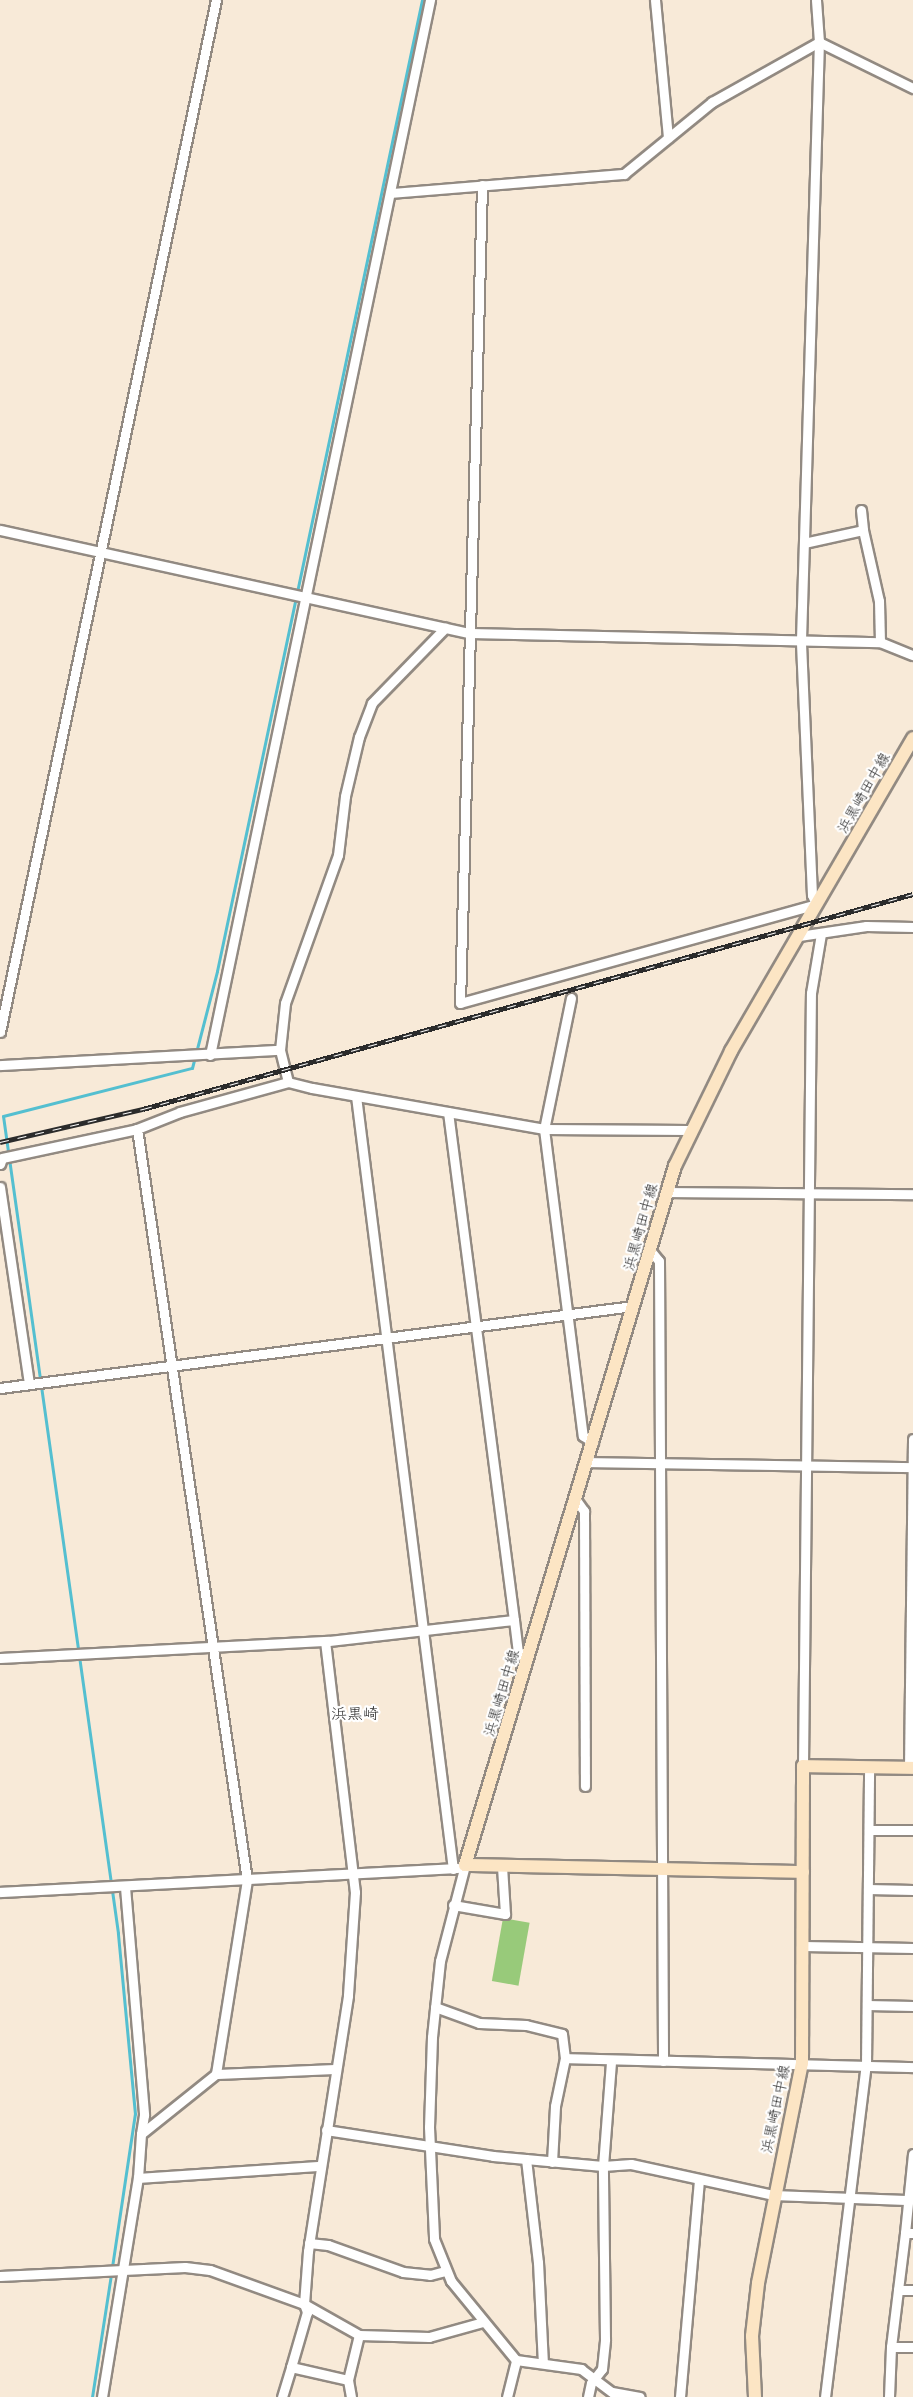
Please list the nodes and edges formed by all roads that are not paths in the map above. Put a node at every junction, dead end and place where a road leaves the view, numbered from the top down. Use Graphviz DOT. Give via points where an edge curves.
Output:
graph roads {
  1 [pos="216,0"];
  2 [pos="430,0"];
  3 [pos="655,0"];
  4 [pos="816,0"];
  5 [pos="819,42"];
  6 [pos="913,88"];
  7 [pos="668,137"];
  8 [pos="482,185"];
  9 [pos="391,193"];
  10 [pos="861,510"];
  11 [pos="0,530"];
  12 [pos="863,530"];
  13 [pos="804,543"];
  14 [pos="101,552"];
  15 [pos="306,595"];
  16 [pos="445,628"];
  17 [pos="470,633"];
  18 [pos="801,639"];
  19 [pos="880,642"];
  20 [pos="913,655"];
  21 [pos="913,738"];
  22 [pos="816,904"];
  23 [pos="913,927"];
  24 [pos="821,934"];
  25 [pos="799,936"];
  26 [pos="571,998"];
  27 [pos="0,1032"];
  28 [pos="280,1050"];
  29 [pos="210,1055"];
  30 [pos="0,1065"];
  31 [pos="288,1082"];
  32 [pos="356,1096"];
  33 [pos="448,1112"];
  34 [pos="137,1129"];
  35 [pos="544,1129"];
  36 [pos="689,1130"];
  37 [pos="0,1164"];
  38 [pos="0,1187"];
  39 [pos="667,1192"];
  40 [pos="810,1193"];
  41 [pos="913,1194"];
  42 [pos="650,1250"];
  43 [pos="633,1306"];
  44 [pos="569,1315"];
  45 [pos="476,1327"];
  46 [pos="385,1338"];
  47 [pos="170,1366"];
  48 [pos="29,1384"];
  49 [pos="0,1388"];
  50 [pos="913,1439"];
  51 [pos="593,1442"];
  52 [pos="587,1462"];
  53 [pos="661,1463"];
  54 [pos="808,1465"];
  55 [pos="913,1467"];
  56 [pos="576,1500"];
  57 [pos="514,1620"];
  58 [pos="423,1630"];
  59 [pos="325,1641"];
  60 [pos="212,1648"];
  61 [pos="0,1658"];
  62 [pos="526,1662"];
  63 [pos="803,1766"];
  64 [pos="869,1767"];
  65 [pos="911,1768"];
  66 [pos="585,1786"];
  67 [pos="869,1830"];
  68 [pos="913,1830"];
  69 [pos="502,1866"];
  70 [pos="459,1867"];
  71 [pos="665,1869"];
  72 [pos="803,1872"];
  73 [pos="355,1875"];
  74 [pos="247,1880"];
  75 [pos="125,1887"];
  76 [pos="868,1888"];
  77 [pos="913,1890"];
  78 [pos="0,1892"];
  79 [pos="453,1905"];
  80 [pos="803,1946"];
  81 [pos="867,1947"];
  82 [pos="913,1948"];
  83 [pos="867,2005"];
  84 [pos="913,2006"];
  85 [pos="435,2007"];
  86 [pos="565,2058"];
  87 [pos="611,2061"];
  88 [pos="663,2061"];
  89 [pos="802,2063"];
  90 [pos="866,2065"];
  91 [pos="913,2067"];
  92 [pos="336,2069"];
  93 [pos="216,2074"];
  94 [pos="326,2130"];
  95 [pos="141,2134"];
  96 [pos="431,2147"];
  97 [pos="913,2154"];
  98 [pos="526,2159"];
  99 [pos="552,2162"];
  100 [pos="321,2166"];
  101 [pos="603,2166"];
  102 [pos="138,2178"];
  103 [pos="699,2180"];
  104 [pos="773,2195"];
  105 [pos="847,2197"];
  106 [pos="906,2200"];
  107 [pos="909,2233"];
  108 [pos="309,2243"];
  109 [pos="121,2271"];
  110 [pos="445,2271"];
  111 [pos="0,2276"];
  112 [pos="898,2290"];
  113 [pos="913,2290"];
  114 [pos="304,2304"];
  115 [pos="483,2322"];
  116 [pos="359,2335"];
  117 [pos="891,2347"];
  118 [pos="913,2347"];
  119 [pos="516,2360"];
  120 [pos="543,2363"];
  121 [pos="291,2367"];
  122 [pos="596,2379"];
  123 [pos="348,2380"];
  124 [pos="102,2397"];
  125 [pos="282,2397"];
  126 [pos="351,2397"];
  127 [pos="507,2397"];
  128 [pos="588,2397"];
  129 [pos="640,2397"];
  130 [pos="680,2397"];
  131 [pos="755,2397"];
  132 [pos="825,2397"];
  133 [pos="889,2397"];
  1 -- 14 [label="street"];
  2 -- 9 [label="street"];
  3 -- 7 [label="street"];
  4 -- 5 [label="street"];
  5 -- 6 [label="street"];
  5 -- 7 [label="street" via="712,102"];
  5 -- 13 [label="street"];
  7 -- 8 [label="street" via="624,174"];
  8 -- 9 [label="street"];
  8 -- 17 [label="street"];
  9 -- 15 [label="street"];
  10 -- 12 [label="street"];
  11 -- 14 [label="street"];
  12 -- 13 [label="street"];
  12 -- 19 [label="street" via="879,602"];
  13 -- 18 [label="street"];
  14 -- 15 [label="street"];
  14 -- 27 [label="street"];
  15 -- 16 [label="street"];
  15 -- 29 [label="street"];
  16 -- 17 [label="street"];
  16 -- 28 [label="street" via="372,703 359,737 345,796 338,855 285,1003"];
  17 -- 18 [label="street"];
  17 -- 22 [label="street" via="460,1003"];
  18 -- 19 [label="street"];
  18 -- 22 [label="street" via="812,895"];
  19 -- 20 [label="street"];
  21 -- 22 [label="main road, 浜黒崎田中線"];
  22 -- 25 [label="main road, 浜黒崎田中線"];
  23 -- 24 [label="street" via="866,926"];
  24 -- 25 [label="street"];
  24 -- 40 [label="street" via="811,993"];
  25 -- 36 [label="main road, 浜黒崎田中線" via="772,977"];
  26 -- 35 [label="street"];
  28 -- 29 [label="street"];
  28 -- 31 [label="street"];
  29 -- 30 [label="street"];
  31 -- 32 [label="street"];
  31 -- 34 [label="street" via="180,1112"];
  32 -- 33 [label="street"];
  32 -- 46 [label="street"];
  33 -- 35 [label="street"];
  33 -- 45 [label="street"];
  34 -- 37 [label="street" via="2,1158"];
  34 -- 47 [label="street"];
  35 -- 36 [label="street"];
  35 -- 44 [label="street"];
  36 -- 39 [label="main road, 浜黒崎田中線"];
  38 -- 48 [label="street"];
  39 -- 40 [label="street"];
  39 -- 42 [label="main road, 浜黒崎田中線"];
  40 -- 41 [label="street"];
  40 -- 54 [label="street"];
  42 -- 43 [label="main road, 浜黒崎田中線"];
  42 -- 53 [label="street" via="659,1261"];
  43 -- 44 [label="street"];
  43 -- 51 [label="main road, 浜黒崎田中線"];
  44 -- 45 [label="street"];
  44 -- 51 [label="street" via="583,1436"];
  45 -- 46 [label="street"];
  45 -- 57 [label="street"];
  46 -- 47 [label="street"];
  46 -- 58 [label="street"];
  47 -- 48 [label="street"];
  47 -- 60 [label="street"];
  48 -- 49 [label="street"];
  50 -- 55 [label="street"];
  51 -- 52 [label="main road, 浜黒崎田中線"];
  52 -- 53 [label="street"];
  52 -- 56 [label="main road, 浜黒崎田中線"];
  53 -- 54 [label="street"];
  53 -- 71 [label="street"];
  54 -- 55 [label="street"];
  54 -- 63 [label="street"];
  55 -- 65 [label="street"];
  56 -- 62 [label="main road, 浜黒崎田中線"];
  56 -- 66 [label="street" via="584,1511"];
  57 -- 58 [label="street"];
  57 -- 62 [label="street" via="518,1651"];
  58 -- 59 [label="street"];
  58 -- 70 [label="street"];
  59 -- 60 [label="street"];
  59 -- 73 [label="street"];
  60 -- 61 [label="street"];
  60 -- 74 [label="street"];
  62 -- 70 [label="main road, 浜黒崎田中線"];
  63 -- 64 [label="main road"];
  63 -- 72 [label="main road, 浜黒崎田中線"];
  64 -- 65 [label="main road"];
  64 -- 67 [label="street"];
  67 -- 68 [label="street"];
  67 -- 76 [label="street"];
  69 -- 70 [label="main road"];
  69 -- 71 [label="main road"];
  69 -- 79 [label="street" via="505,1914"];
  70 -- 73 [label="street"];
  70 -- 79 [label="street"];
  71 -- 72 [label="main road"];
  71 -- 88 [label="street"];
  72 -- 80 [label="main road, 浜黒崎田中線"];
  73 -- 74 [label="street"];
  73 -- 92 [label="street" via="348,1996"];
  74 -- 75 [label="street"];
  74 -- 93 [label="street"];
  75 -- 78 [label="street"];
  75 -- 95 [label="street" via="144,2115"];
  76 -- 77 [label="street"];
  76 -- 81 [label="street"];
  79 -- 85 [label="street" via="440,1961"];
  80 -- 81 [label="street"];
  80 -- 89 [label="main road, 浜黒崎田中線"];
  81 -- 82 [label="street"];
  81 -- 83 [label="street"];
  83 -- 84 [label="street"];
  83 -- 90 [label="street"];
  85 -- 86 [label="street" via="479,2023 526,2025 562,2034"];
  85 -- 96 [label="street"];
  86 -- 87 [label="street"];
  86 -- 99 [label="street" via="555,2106"];
  87 -- 88 [label="street"];
  87 -- 101 [label="street"];
  88 -- 89 [label="street"];
  89 -- 90 [label="street"];
  89 -- 104 [label="main road, 浜黒崎田中線"];
  90 -- 91 [label="street"];
  90 -- 105 [label="street"];
  92 -- 93 [label="street"];
  92 -- 94 [label="street"];
  93 -- 95 [label="street"];
  94 -- 96 [label="street"];
  94 -- 100 [label="street"];
  95 -- 102 [label="street"];
  96 -- 98 [label="street"];
  96 -- 110 [label="street" via="434,2239"];
  97 -- 106 [label="street"];
  98 -- 99 [label="street"];
  98 -- 120 [label="street" via="539,2272"];
  99 -- 101 [label="street"];
  100 -- 102 [label="street"];
  100 -- 108 [label="street"];
  101 -- 103 [label="street" via="631,2164"];
  101 -- 122 [label="street" via="606,2319 602,2369"];
  102 -- 109 [label="street"];
  103 -- 104 [label="street"];
  103 -- 130 [label="street"];
  104 -- 105 [label="street"];
  104 -- 131 [label="main road, 浜黒崎田中線" via="752,2336"];
  105 -- 106 [label="street"];
  105 -- 132 [label="street"];
  106 -- 107 [label="street"];
  107 -- 112 [label="street"];
  108 -- 110 [label="street" via="328,2245 403,2272 430,2275"];
  108 -- 114 [label="street"];
  109 -- 111 [label="street"];
  109 -- 114 [label="street" via="185,2267 210,2270"];
  109 -- 124 [label="street"];
  110 -- 115 [label="street"];
  112 -- 113 [label="street"];
  112 -- 117 [label="street"];
  114 -- 116 [label="street"];
  114 -- 121 [label="street" via="307,2312"];
  115 -- 116 [label="street" via="429,2337"];
  115 -- 119 [label="street"];
  116 -- 123 [label="street"];
  117 -- 118 [label="street"];
  117 -- 133 [label="street"];
  119 -- 120 [label="street"];
  119 -- 127 [label="street"];
  120 -- 122 [label="street" via="581,2369"];
  121 -- 123 [label="street"];
  121 -- 125 [label="street"];
  122 -- 128 [label="street"];
  122 -- 129 [label="street" via="612,2392"];
  123 -- 126 [label="street"];
}
